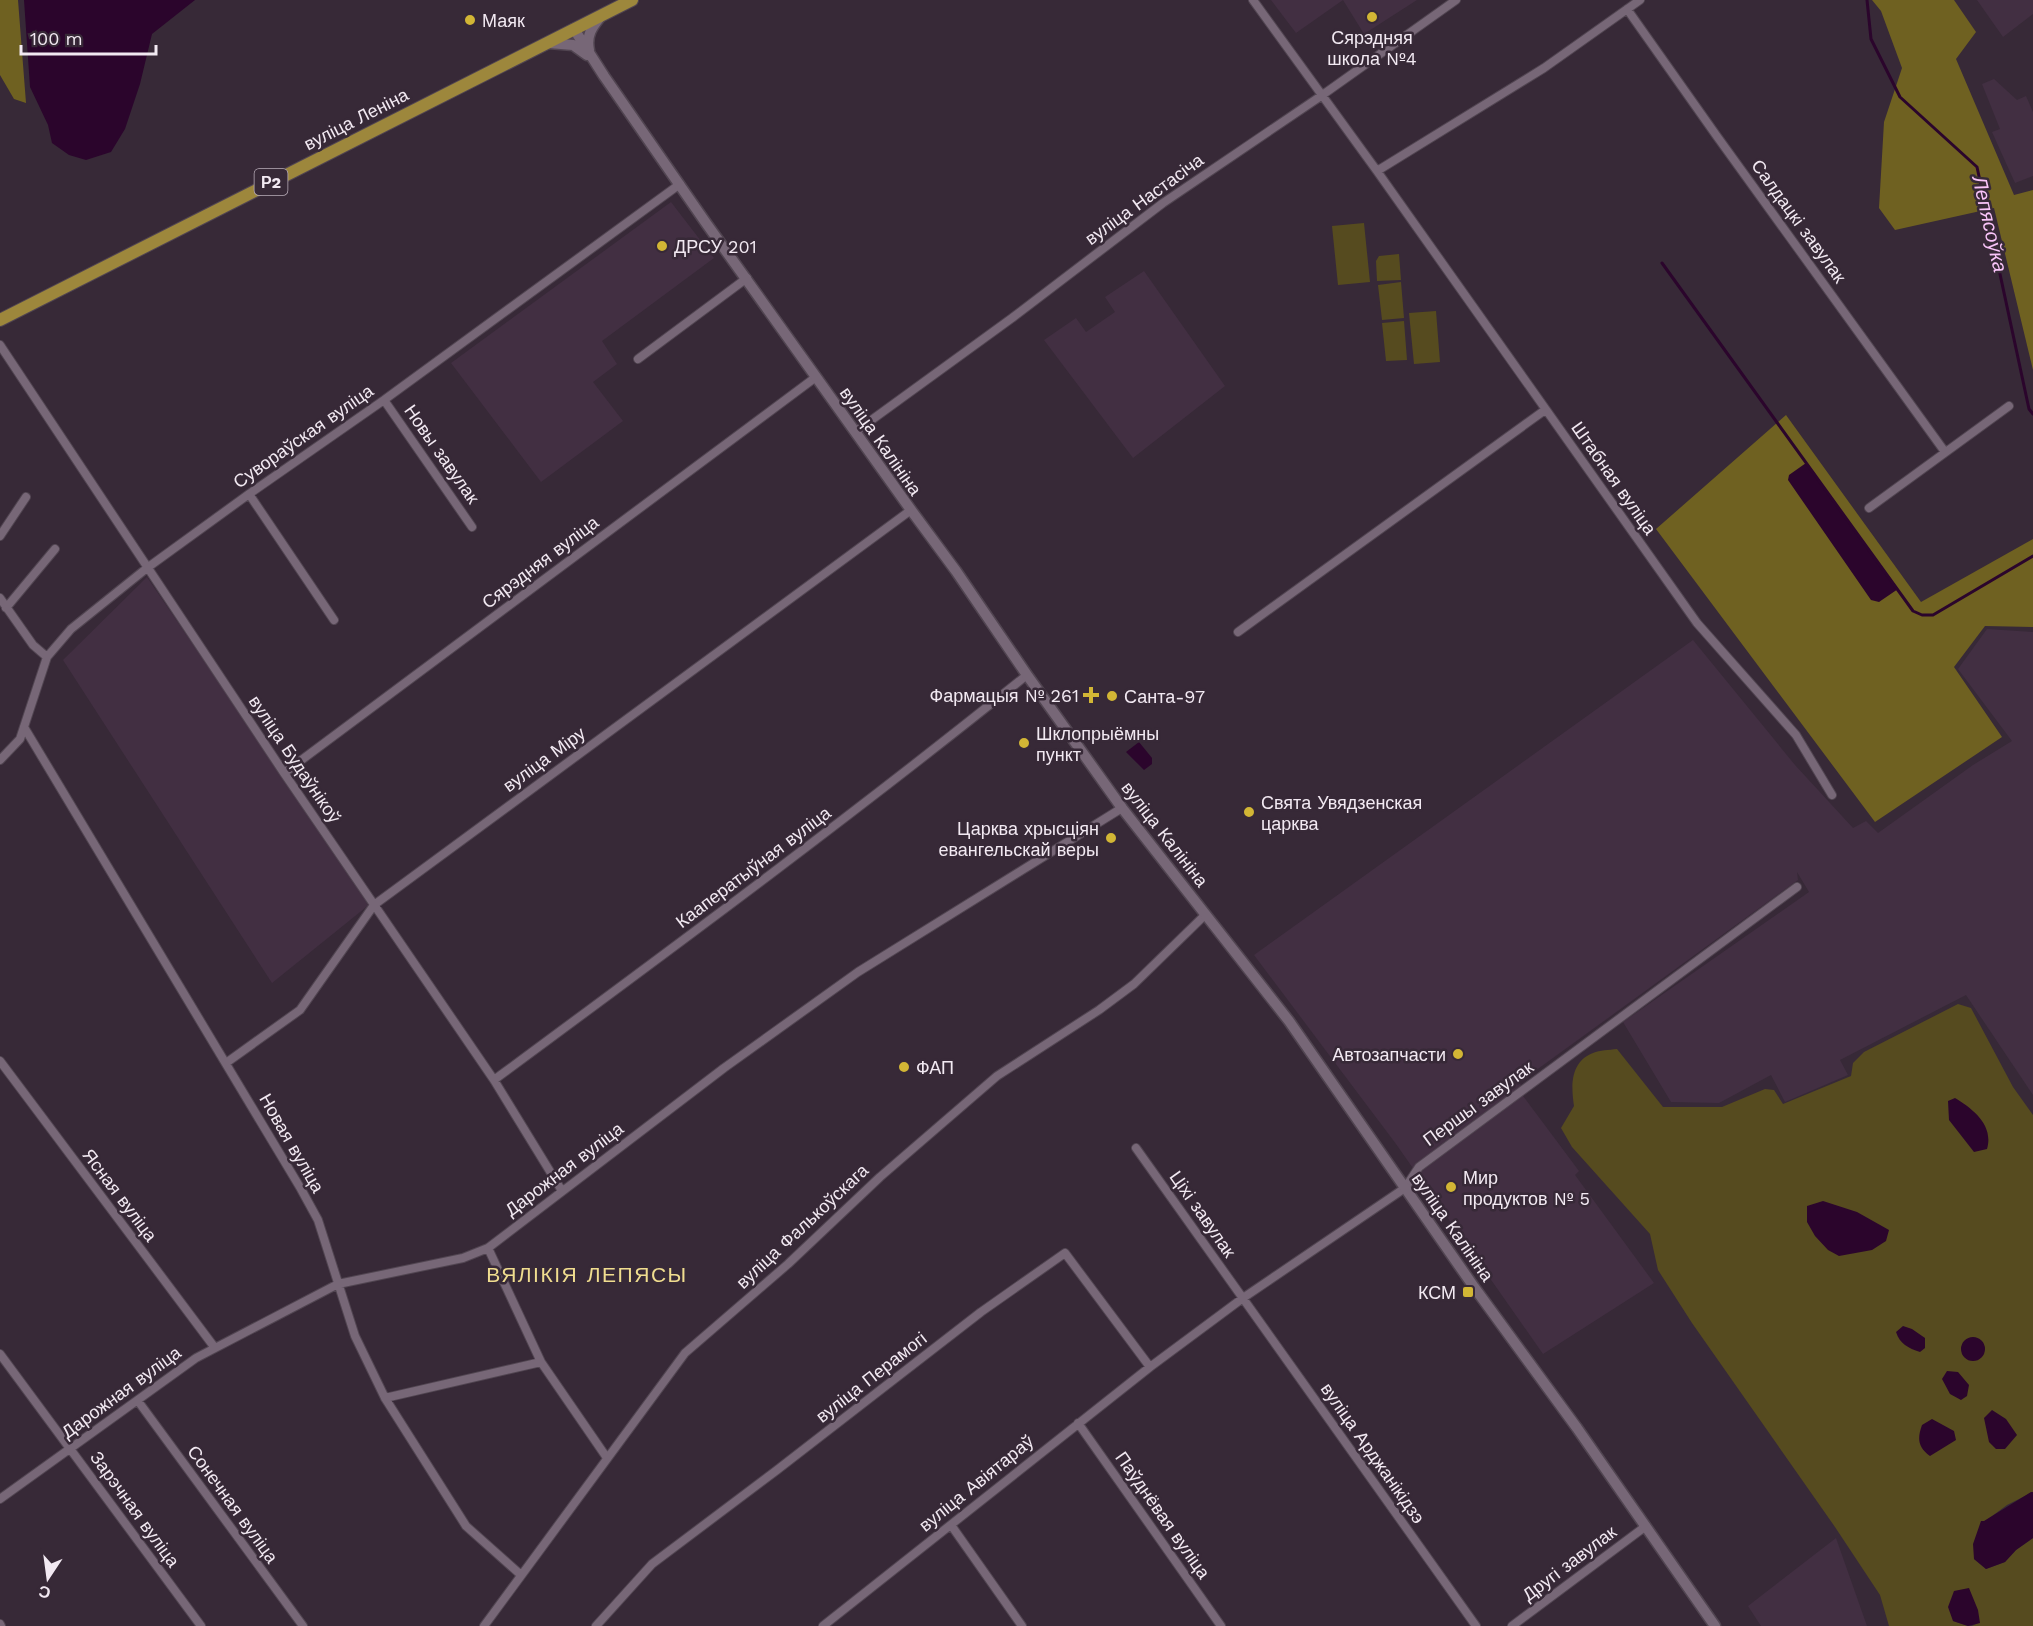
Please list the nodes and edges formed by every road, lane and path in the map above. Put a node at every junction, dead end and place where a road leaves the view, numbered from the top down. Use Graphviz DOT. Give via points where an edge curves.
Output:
graph roads {
  1 [pos="632,0"];
  2 [pos="1253,0"];
  3 [pos="1456,0"];
  4 [pos="1640,0"];
  5 [pos="1628,9"];
  6 [pos="602,15"];
  7 [pos="574,29"];
  8 [pos="543,45"];
  9 [pos="594,61"];
  10 [pos="1321,96"];
  11 [pos="1377,171"];
  12 [pos="680,184"];
  13 [pos="747,278"];
  14 [pos="0,320"];
  15 [pos="0,345"];
  16 [pos="639,358"];
  17 [pos="10,360"];
  18 [pos="0,365"];
  19 [pos="816,377"];
  20 [pos="384,400"];
  21 [pos="2009,405"];
  22 [pos="1545,410"];
  23 [pos="855,432"];
  24 [pos="1945,452"];
  25 [pos="249,494"];
  26 [pos="26,497"];
  27 [pos="1869,508"];
  28 [pos="910,510"];
  29 [pos="472,527"];
  30 [pos="0,536"];
  31 [pos="55,549"];
  32 [pos="147,568"];
  33 [pos="0,598"];
  34 [pos="6,608"];
  35 [pos="334,620"];
  36 [pos="1238,632"];
  37 [pos="46,657"];
  38 [pos="1027,675"];
  39 [pos="24,727"];
  40 [pos="0,760"];
  41 [pos="284,773"];
  42 [pos="1832,795"];
  43 [pos="1122,808"];
  44 [pos="1797,887"];
  45 [pos="374,905"];
  46 [pos="1206,914"];
  47 [pos="0,1061"];
  48 [pos="226,1063"];
  49 [pos="494,1080"];
  50 [pos="1136,1148"];
  51 [pos="1405,1188"];
  52 [pos="562,1191"];
  53 [pos="488,1248"];
  54 [pos="338,1284"];
  55 [pos="1243,1298"];
  56 [pos="215,1348"];
  57 [pos="0,1354"];
  58 [pos="541,1362"];
  59 [pos="1150,1367"];
  60 [pos="385,1398"];
  61 [pos="138,1401"];
  62 [pos="1078,1423"];
  63 [pos="71,1450"];
  64 [pos="607,1458"];
  65 [pos="0,1499"];
  66 [pos="951,1525"];
  67 [pos="1646,1526"];
  68 [pos="521,1575"];
  69 [pos="825,1625"];
  70 [pos="201,1626"];
  71 [pos="303,1626"];
  72 [pos="484,1626"];
  73 [pos="596,1626"];
  74 [pos="1022,1626"];
  75 [pos="1221,1626"];
  76 [pos="1476,1626"];
  77 [pos="1512,1626"];
  78 [pos="1715,1626"];
  1 -- 6 [label="main road, вуліца Леніна / Р2"];
  2 -- 10 [label="street, Штабная вуліца"];
  3 -- 10 [label="street, вуліца Настасіча"];
  4 -- 5 [label="street"];
  5 -- 11 [label="street" via="1544,68"];
  5 -- 24 [label="street, Салдацкі завулак"];
  6 -- 7 [label="main road, вуліца Леніна / Р2"];
  6 -- 9 [label="street" via="587,39"];
  7 -- 8 [label="main road, вуліца Леніна / Р2"];
  7 -- 9 [label="street, вуліца Калініна"];
  8 -- 9 [label="street" via="573,45"];
  8 -- 14 [label="main road, вуліца Леніна / Р2"];
  9 -- 12 [label="street, вуліца Калініна"];
  10 -- 11 [label="street, Штабная вуліца"];
  10 -- 23 [label="street, вуліца Настасіча" via="1163,204"];
  11 -- 22 [label="street, Штабная вуліца"];
  12 -- 13 [label="street, вуліца Калініна"];
  12 -- 20 [label="street, Сувораўская вуліца"];
  13 -- 16 [label="street"];
  13 -- 19 [label="street, вуліца Калініна"];
  15 -- 17 [label="street, вуліца Будаўнікоў"];
  17 -- 18 [label="street"];
  17 -- 32 [label="street, вуліца Будаўнікоў"];
  19 -- 23 [label="street, вуліца Калініна"];
  19 -- 41 [label="street, Сярэдняя вуліца"];
  20 -- 25 [label="street, Сувораўская вуліца"];
  20 -- 29 [label="street, Новы завулак"];
  21 -- 24 [label="street"];
  22 -- 36 [label="street"];
  22 -- 42 [label="street, Штабная вуліца" via="1697,623 1796,735"];
  23 -- 28 [label="street, вуліца Калініна"];
  24 -- 27 [label="street"];
  25 -- 32 [label="street, Сувораўская вуліца"];
  25 -- 35 [label="street"];
  26 -- 30 [label="street"];
  28 -- 38 [label="street, вуліца Калініна"];
  28 -- 45 [label="street, вуліца Міру"];
  31 -- 34 [label="street"];
  32 -- 37 [label="street, Сувораўская вуліца" via="71,629"];
  32 -- 41 [label="street, вуліца Будаўнікоў"];
  33 -- 34 [label="street"];
  34 -- 37 [label="street"];
  37 -- 39 [label="street, Сувораўская вуліца"];
  38 -- 43 [label="street, вуліца Калініна"];
  38 -- 49 [label="street, Кааператыўная вуліца" via="802,852"];
  39 -- 40 [label="street, Сувораўская вуліца" via="20,739"];
  39 -- 48 [label="street, Новая вуліца"];
  41 -- 45 [label="street, вуліца Будаўнікоў"];
  43 -- 46 [label="street, вуліца Калініна"];
  43 -- 52 [label="street, Дарожная вуліца" via="858,972"];
  44 -- 51 [label="street, Першы завулак" via="1419,1167"];
  45 -- 48 [label="street, вуліца Міру" via="300,1010"];
  45 -- 49 [label="street, вуліца Будаўнікоў"];
  46 -- 51 [label="street, вуліца Калініна" via="1289,1021"];
  46 -- 64 [label="street, вуліца Фалькоўскага" via="1134,984 997,1076 694,1345"];
  47 -- 56 [label="street, Ясная вуліца"];
  48 -- 54 [label="street, Новая вуліца" via="318,1220"];
  49 -- 52 [label="street, вуліца Будаўнікоў"];
  50 -- 55 [label="street, Ціхі завулак"];
  51 -- 55 [label="street, Першы завулак"];
  51 -- 67 [label="street, вуліца Калініна"];
  52 -- 53 [label="street, Дарожная вуліца"];
  53 -- 54 [label="street, Дарожная вуліца" via="464,1258"];
  53 -- 58 [label="street"];
  54 -- 56 [label="street, Дарожная вуліца"];
  54 -- 60 [label="street, Новая вуліца" via="356,1336"];
  55 -- 59 [label="street, Першы завулак"];
  55 -- 76 [label="street, вуліца Арджанікідзэ"];
  56 -- 61 [label="street, Дарожная вуліца"];
  57 -- 63 [label="street, Зарэчная вуліца"];
  58 -- 60 [label="street"];
  58 -- 64 [label="street"];
  59 -- 62 [label="street, вуліца Авіятараў"];
  59 -- 73 [label="street, вуліца Перамогі" via="1065,1253 981,1311 652,1564"];
  60 -- 68 [label="street, Новая вуліца" via="466,1526"];
  61 -- 63 [label="street, Дарожная вуліца"];
  61 -- 71 [label="street, Сонечная вуліца"];
  62 -- 66 [label="street, вуліца Авіятараў"];
  62 -- 75 [label="street, Паўднёвая вуліца"];
  63 -- 65 [label="street, Дарожная вуліца"];
  63 -- 70 [label="street, Зарэчная вуліца"];
  64 -- 68 [label="street, вуліца Фалькоўскага"];
  66 -- 69 [label="street, вуліца Авіятараў"];
  66 -- 74 [label="street"];
  67 -- 77 [label="street, Другі завулак"];
  67 -- 78 [label="street, вуліца Калініна"];
  68 -- 72 [label="street, вуліца Фалькоўскага"];
}
